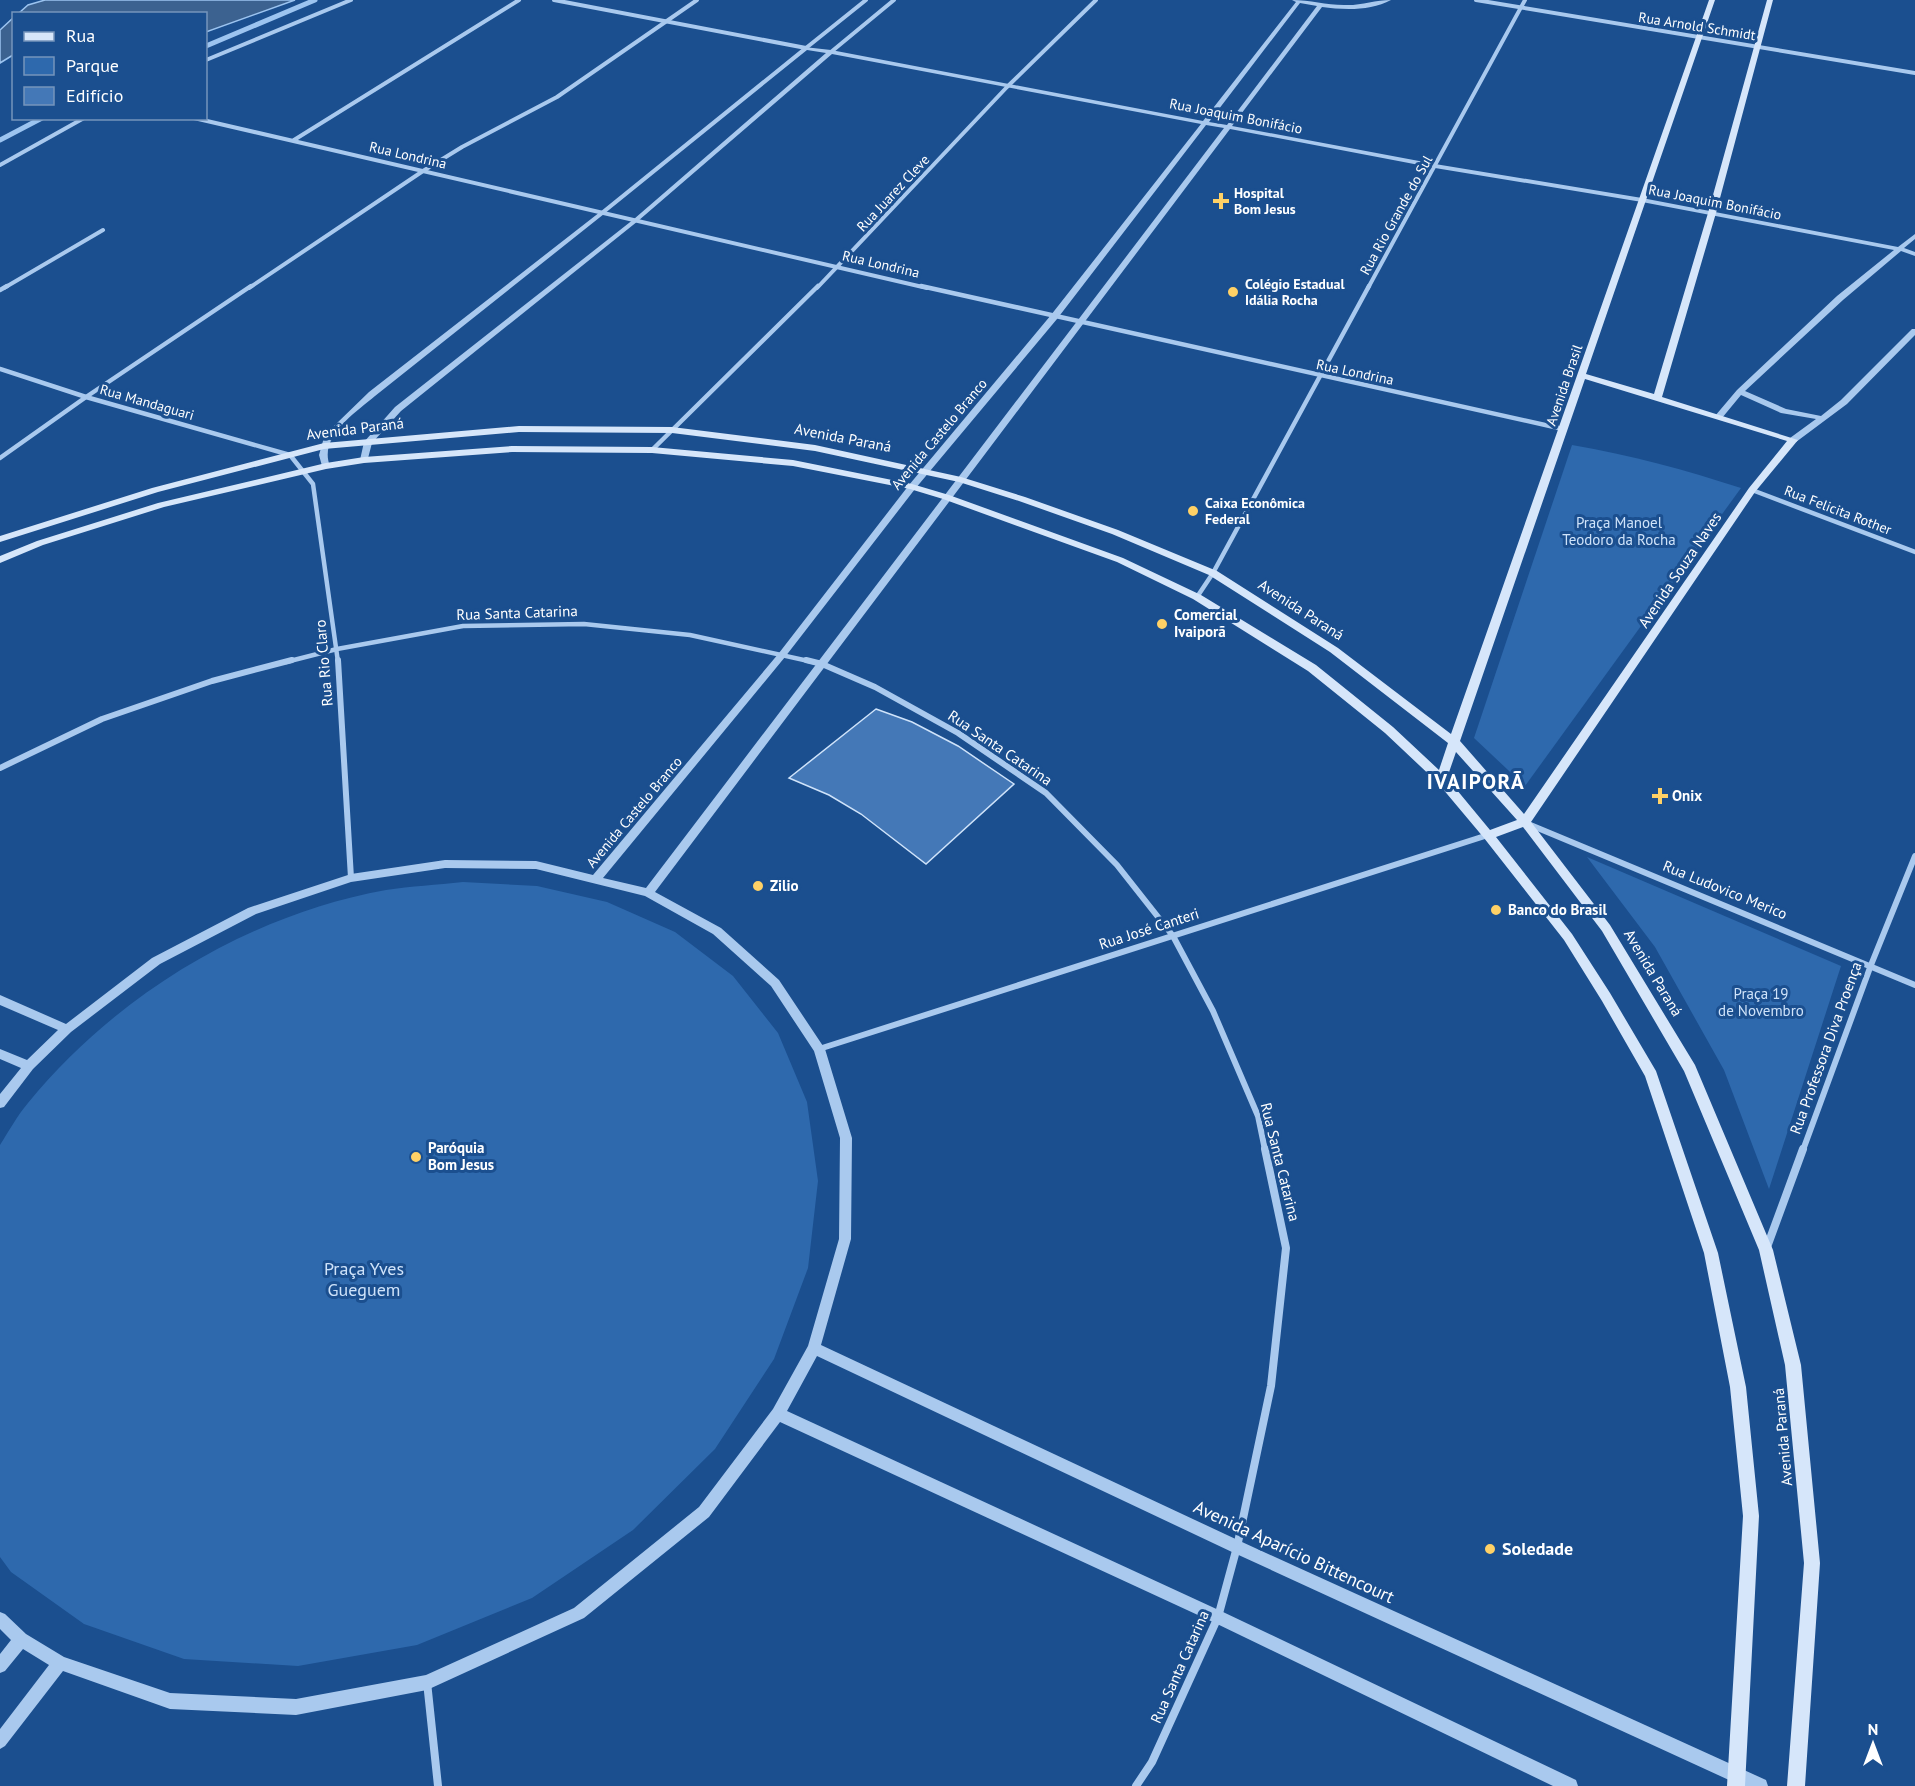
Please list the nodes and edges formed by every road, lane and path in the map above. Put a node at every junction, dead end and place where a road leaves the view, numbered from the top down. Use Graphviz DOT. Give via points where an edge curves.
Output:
graph roads {
  1 [pos="351,0"];
  2 [pos="519,0"];
  3 [pos="554,0"];
  4 [pos="697,0"];
  5 [pos="866,0"];
  6 [pos="894,0"];
  7 [pos="1096,0"];
  8 [pos="1388,0"];
  9 [pos="1476,0"];
  10 [pos="1525,0"];
  11 [pos="1712,0"];
  12 [pos="1770,0"];
  13 [pos="1297,1"];
  14 [pos="1321,5"];
  15 [pos="1521,7"];
  16 [pos="665,21"];
  17 [pos="1699,36"];
  18 [pos="1757,46"];
  19 [pos="806,48"];
  20 [pos="831,52"];
  21 [pos="207,60"];
  22 [pos="1915,73"];
  23 [pos="1007,87"];
  24 [pos="80,120"];
  25 [pos="203,120"];
  26 [pos="1203,122"];
  27 [pos="1228,127"];
  28 [pos="294,140"];
  29 [pos="0,165"];
  30 [pos="1435,166"];
  31 [pos="423,171"];
  32 [pos="1642,200"];
  33 [pos="602,213"];
  34 [pos="1712,213"];
  35 [pos="636,220"];
  36 [pos="103,230"];
  37 [pos="1915,236"];
  38 [pos="1900,249"];
  39 [pos="1915,254"];
  40 [pos="839,266"];
  41 [pos="0,290"];
  42 [pos="1054,317"];
  43 [pos="1081,322"];
  44 [pos="1915,331"];
  45 [pos="0,369"];
  46 [pos="1582,375"];
  47 [pos="1320,377"];
  48 [pos="1740,392"];
  49 [pos="86,398"];
  50 [pos="1657,399"];
  51 [pos="1719,416"];
  52 [pos="1820,418"];
  53 [pos="1563,429"];
  54 [pos="672,430"];
  55 [pos="1793,440"];
  56 [pos="368,441"];
  57 [pos="324,446"];
  58 [pos="652,450"];
  59 [pos="290,455"];
  60 [pos="0,458"];
  61 [pos="364,460"];
  62 [pos="326,466"];
  63 [pos="303,470"];
  64 [pos="926,473"];
  65 [pos="961,480"];
  66 [pos="912,487"];
  67 [pos="1752,490"];
  68 [pos="946,497"];
  69 [pos="0,539"];
  70 [pos="1915,552"];
  71 [pos="0,560"];
  72 [pos="1213,573"];
  73 [pos="1197,597"];
  74 [pos="337,649"];
  75 [pos="782,655"];
  76 [pos="822,664"];
  77 [pos="1454,742"];
  78 [pos="0,768"];
  79 [pos="1441,779"];
  80 [pos="1525,822"];
  81 [pos="1488,835"];
  82 [pos="1915,856"];
  83 [pos="351,879"];
  84 [pos="595,880"];
  85 [pos="648,893"];
  86 [pos="1173,936"];
  87 [pos="1871,965"];
  88 [pos="1915,985"];
  89 [pos="0,1000"];
  90 [pos="67,1029"];
  91 [pos="819,1049"];
  92 [pos="0,1054"];
  93 [pos="29,1066"];
  94 [pos="0,1103"];
  95 [pos="1766,1250"];
  96 [pos="814,1348"];
  97 [pos="778,1414"];
  98 [pos="1237,1548"];
  99 [pos="1218,1617"];
  100 [pos="0,1619"];
  101 [pos="21,1639"];
  102 [pos="60,1663"];
  103 [pos="0,1666"];
  104 [pos="427,1682"];
  105 [pos="0,1742"];
  106 [pos="1737,1782"];
  107 [pos="438,1786"];
  108 [pos="1136,1786"];
  109 [pos="1570,1786"];
  110 [pos="1760,1786"];
  111 [pos="1796,1786"];
  1 -- 21 [label="street"];
  2 -- 28 [label="street"];
  3 -- 16 [label="street, Rua Joaquim Bonifácio"];
  4 -- 16 [label="street"];
  5 -- 19 [label="street"];
  6 -- 20 [label="street"];
  7 -- 23 [label="street, Rua Juarez Cleve"];
  8 -- 14 [label="street" via="1365,5"];
  9 -- 15 [label="street, Rua Arnold Schmidt"];
  10 -- 15 [label="street, Rua Rio Grande do Sul"];
  11 -- 17 [label="main road, Avenida Brasil"];
  12 -- 18 [label="main road"];
  13 -- 14 [label="street"];
  13 -- 26 [label="street, Avenida Castelo Branco"];
  14 -- 27 [label="street"];
  15 -- 17 [label="street, Rua Arnold Schmidt"];
  15 -- 30 [label="street, Rua Rio Grande do Sul"];
  16 -- 19 [label="street, Rua Joaquim Bonifácio"];
  16 -- 31 [label="street" via="557,97"];
  17 -- 18 [label="street, Rua Arnold Schmidt"];
  17 -- 32 [label="main road, Avenida Brasil"];
  18 -- 22 [label="street, Rua Arnold Schmidt"];
  18 -- 34 [label="main road"];
  19 -- 20 [label="street, Rua Joaquim Bonifácio"];
  19 -- 33 [label="street"];
  20 -- 23 [label="street, Rua Joaquim Bonifácio"];
  20 -- 35 [label="street"];
  23 -- 26 [label="street, Rua Joaquim Bonifácio"];
  23 -- 40 [label="street, Rua Juarez Cleve"];
  24 -- 29 [label="street"];
  25 -- 28 [label="street, Rua Londrina"];
  26 -- 27 [label="street, Rua Joaquim Bonifácio"];
  26 -- 42 [label="street, Avenida Castelo Branco"];
  27 -- 30 [label="street, Rua Joaquim Bonifácio"];
  27 -- 43 [label="street"];
  28 -- 31 [label="street, Rua Londrina"];
  30 -- 32 [label="street, Rua Joaquim Bonifácio"];
  30 -- 47 [label="street, Rua Rio Grande do Sul"];
  31 -- 33 [label="street, Rua Londrina"];
  31 -- 49 [label="street"];
  32 -- 34 [label="street, Rua Joaquim Bonifácio"];
  32 -- 46 [label="main road, Avenida Brasil"];
  33 -- 35 [label="street, Rua Londrina"];
  33 -- 57 [label="street" via="372,394 348,415"];
  34 -- 38 [label="street, Rua Joaquim Bonifácio"];
  34 -- 50 [label="main road"];
  35 -- 40 [label="street, Rua Londrina"];
  35 -- 56 [label="street" via="398,409"];
  36 -- 41 [label="street"];
  37 -- 38 [label="street"];
  38 -- 39 [label="street, Rua Joaquim Bonifácio"];
  38 -- 48 [label="street" via="1840,298"];
  40 -- 42 [label="street, Rua Londrina"];
  40 -- 54 [label="street, Rua Juarez Cleve"];
  42 -- 43 [label="street, Rua Londrina"];
  42 -- 64 [label="street, Avenida Castelo Branco"];
  43 -- 47 [label="street, Rua Londrina"];
  43 -- 65 [label="street"];
  44 -- 52 [label="street, Avenida Souza Naves" via="1844,402"];
  45 -- 49 [label="street, Rua Mandaguari"];
  46 -- 50 [label="main road"];
  46 -- 53 [label="main road, Avenida Brasil"];
  47 -- 53 [label="street, Rua Londrina"];
  47 -- 72 [label="street, Rua Rio Grande do Sul"];
  48 -- 51 [label="street"];
  48 -- 52 [label="street" via="1784,411"];
  49 -- 59 [label="street, Rua Mandaguari"];
  49 -- 60 [label="street"];
  50 -- 51 [label="main road"];
  51 -- 55 [label="main road"];
  52 -- 55 [label="street, Avenida Souza Naves"];
  53 -- 77 [label="main road, Avenida Brasil"];
  54 -- 56 [label="main road, Avenida Paraná" via="519,429"];
  54 -- 58 [label="street, Rua Juarez Cleve"];
  54 -- 64 [label="main road, Avenida Paraná" via="815,447"];
  55 -- 67 [label="main road, Avenida Souza Naves"];
  56 -- 57 [label="main road, Avenida Paraná"];
  56 -- 61 [label="street"];
  57 -- 59 [label="main road, Avenida Paraná"];
  57 -- 62 [label="street" via="322,457"];
  58 -- 61 [label="main road" via="512,449"];
  58 -- 66 [label="main road" via="793,463"];
  59 -- 63 [label="street, Rua Rio Claro"];
  59 -- 69 [label="main road, Avenida Paraná" via="155,490"];
  61 -- 62 [label="main road"];
  62 -- 63 [label="main road"];
  63 -- 71 [label="main road" via="161,505 40,543"];
  63 -- 74 [label="street, Rua Rio Claro" via="313,484"];
  64 -- 65 [label="main road, Avenida Paraná"];
  64 -- 66 [label="street, Avenida Castelo Branco"];
  65 -- 68 [label="street"];
  65 -- 72 [label="main road, Avenida Paraná" via="1115,532"];
  66 -- 68 [label="main road"];
  66 -- 75 [label="street, Avenida Castelo Branco"];
  67 -- 70 [label="street, Rua Felicita Rother"];
  67 -- 80 [label="main road, Avenida Souza Naves"];
  68 -- 73 [label="main road" via="1120,560"];
  68 -- 76 [label="street"];
  72 -- 73 [label="street, Rua Rio Grande do Sul"];
  72 -- 77 [label="main road, Avenida Paraná" via="1334,650"];
  73 -- 79 [label="main road" via="1312,668 1389,730"];
  74 -- 75 [label="street, Rua Santa Catarina" via="463,626 584,624 690,635"];
  74 -- 78 [label="street, Rua Santa Catarina" via="212,681 113,716"];
  74 -- 83 [label="street, Rua Rio Claro"];
  75 -- 76 [label="street, Rua Santa Catarina"];
  75 -- 84 [label="street, Avenida Castelo Branco"];
  76 -- 85 [label="street"];
  76 -- 86 [label="street, Rua Santa Catarina" via="876,687 958,733 1046,793 1117,866"];
  77 -- 79 [label="main road, Avenida Brasil"];
  77 -- 80 [label="main road, Avenida Paraná"];
  79 -- 81 [label="main road"];
  80 -- 81 [label="main road"];
  80 -- 87 [label="street, Rua Ludovico Merico"];
  80 -- 95 [label="main road, Avenida Paraná" via="1606,928 1690,1069"];
  81 -- 86 [label="street, Rua José Canteri"];
  81 -- 106 [label="main road" via="1568,937 1651,1075 1711,1253 1738,1387 1751,1516"];
  82 -- 87 [label="street, Rua Professora Diva Proença"];
  83 -- 84 [label="street" via="445,864 536,866"];
  83 -- 90 [label="street" via="252,911 166,956"];
  84 -- 85 [label="street"];
  85 -- 91 [label="street" via="717,931 775,983"];
  86 -- 91 [label="street, Rua José Canteri"];
  86 -- 98 [label="street, Rua Santa Catarina" via="1213,1011 1258,1116 1286,1248 1271,1386"];
  87 -- 88 [label="street, Rua Ludovico Merico"];
  87 -- 95 [label="street, Rua Professora Diva Proença"];
  89 -- 90 [label="street"];
  90 -- 93 [label="street"];
  91 -- 96 [label="street" via="846,1138 845,1239"];
  92 -- 93 [label="street"];
  93 -- 94 [label="street"];
  95 -- 111 [label="main road, Avenida Paraná" via="1793,1365 1812,1563"];
  96 -- 97 [label="street"];
  96 -- 98 [label="street, Avenida Aparício Bittencourt"];
  97 -- 99 [label="street"];
  97 -- 104 [label="street" via="704,1512 579,1613"];
  98 -- 99 [label="street, Rua Santa Catarina"];
  98 -- 106 [label="street, Avenida Aparício Bittencourt"];
  99 -- 108 [label="street, Rua Santa Catarina" via="1152,1762"];
  99 -- 109 [label="street"];
  100 -- 101 [label="street"];
  101 -- 102 [label="street"];
  101 -- 103 [label="street"];
  102 -- 104 [label="street" via="170,1701 296,1707"];
  102 -- 105 [label="street"];
  104 -- 107 [label="street"];
  106 -- 110 [label="street, Avenida Aparício Bittencourt"];
}
